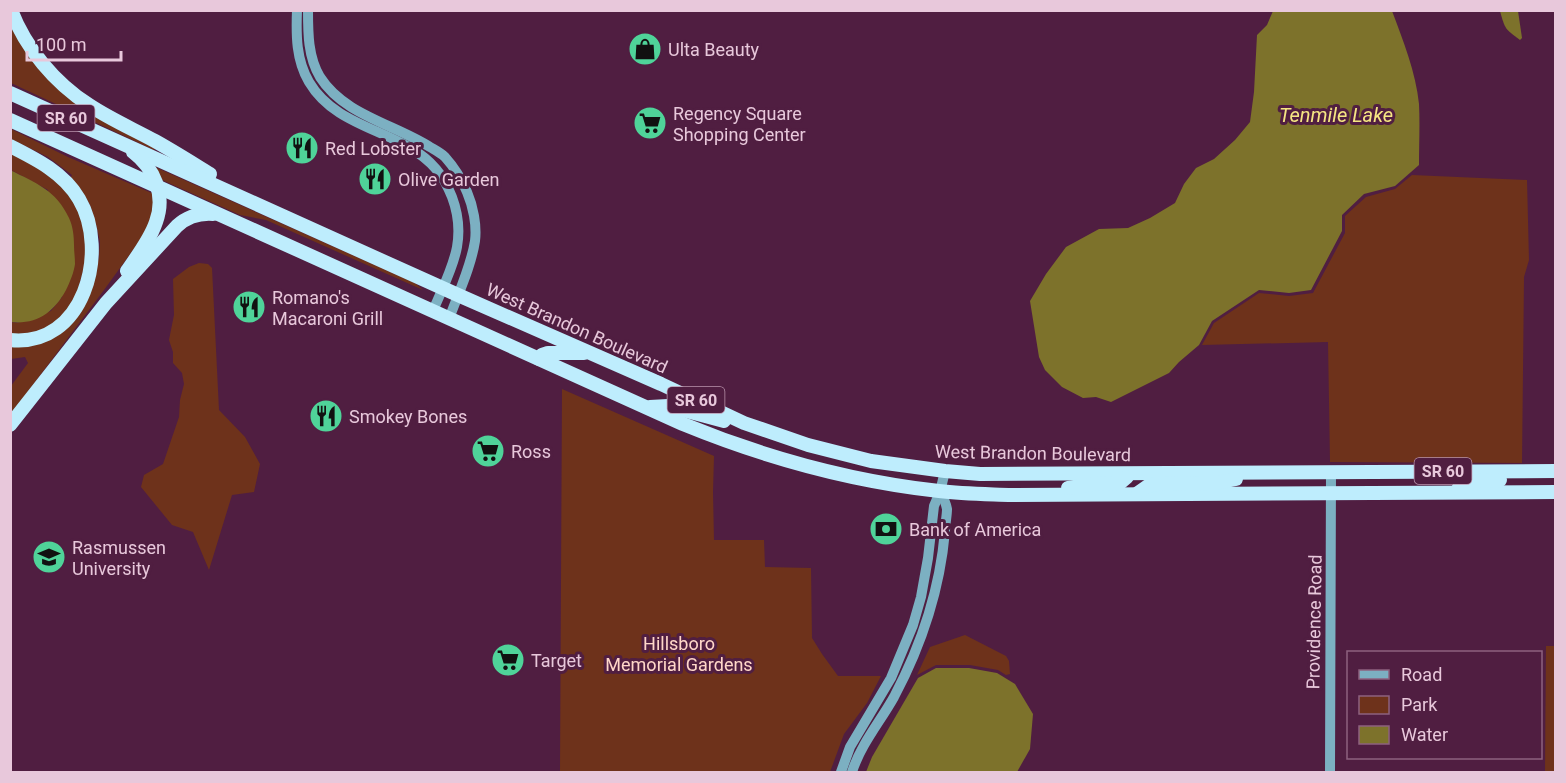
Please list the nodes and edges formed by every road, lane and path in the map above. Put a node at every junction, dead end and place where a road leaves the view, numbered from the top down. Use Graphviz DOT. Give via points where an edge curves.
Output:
graph roads {
  1 [pos="11,10"];
  2 [pos="297,10"];
  3 [pos="308,10"];
  4 [pos="297,26"];
  5 [pos="308,26"];
  6 [pos="10,93"];
  7 [pos="370,116"];
  8 [pos="10,120"];
  9 [pos="365,127"];
  10 [pos="121,142"];
  11 [pos="10,146"];
  12 [pos="158,187"];
  13 [pos="263,206"];
  14 [pos="218,215"];
  15 [pos="442,288"];
  16 [pos="458,295"];
  17 [pos="106,303"];
  18 [pos="433,311"];
  19 [pos="449,319"];
  20 [pos="10,340"];
  21 [pos="592,353"];
  22 [pos="539,359"];
  23 [pos="647,407"];
  24 [pos="744,423"];
  25 [pos="10,425"];
  26 [pos="945,471"];
  27 [pos="1556,471"];
  28 [pos="1279,472"];
  29 [pos="1331,472"];
  30 [pos="1131,474"];
  31 [pos="1556,480"];
  32 [pos="940,492"];
  33 [pos="1450,492"];
  34 [pos="1556,492"];
  35 [pos="1331,493"];
  36 [pos="1137,494"];
  37 [pos="1050,495"];
  38 [pos="841,772"];
  39 [pos="852,772"];
  40 [pos="1330,772"];
  1 -- 13 [label="highway" via="37,57 78,98"];
  2 -- 4 [label="street"];
  3 -- 5 [label="street"];
  4 -- 5 [label="street"];
  4 -- 9 [label="street" via="302,68 315,91 334,110"];
  5 -- 7 [label="street" via="310,52 320,77 341,101"];
  6 -- 10 [label="highway, West Brandon Boulevard / SR 60"];
  7 -- 9 [label="street"];
  7 -- 16 [label="street" via="444,156 465,187 473,211 475,239"];
  8 -- 12 [label="highway, SR 60"];
  9 -- 15 [label="street" via="421,154 438,171 449,192 458,235 454,259"];
  10 -- 12 [label="highway" via="147,165"];
  10 -- 13 [label="highway, West Brandon Boulevard / SR 60"];
  11 -- 20 [label="highway" via="37,160 68,184 85,210 93,256 90,276 75,311 50,333"];
  12 -- 14 [label="highway, SR 60"];
  12 -- 17 [label="highway" via="159,214 153,230"];
  13 -- 15 [label="highway, West Brandon Boulevard / SR 60"];
  14 -- 17 [label="highway" via="197,214 181,222"];
  14 -- 18 [label="highway, SR 60"];
  15 -- 16 [label="highway, West Brandon Boulevard / SR 60"];
  15 -- 18 [label="street"];
  16 -- 19 [label="street"];
  16 -- 21 [label="highway, West Brandon Boulevard / SR 60"];
  17 -- 25 [label="highway"];
  18 -- 19 [label="highway, SR 60"];
  19 -- 22 [label="highway, SR 60"];
  21 -- 22 [label="highway" via="545,353"];
  21 -- 24 [label="highway, West Brandon Boulevard / SR 60"];
  22 -- 23 [label="highway, SR 60"];
  23 -- 24 [label="highway" via="668,406"];
  23 -- 32 [label="highway, SR 60" via="718,438 791,463"];
  24 -- 26 [label="highway, West Brandon Boulevard / SR 60" via="836,453"];
  26 -- 30 [label="highway, West Brandon Boulevard / SR 60"];
  26 -- 32 [label="street"];
  27 -- 29 [label="highway, West Brandon Boulevard / SR 60"];
  28 -- 29 [label="highway, West Brandon Boulevard / SR 60"];
  28 -- 30 [label="highway, West Brandon Boulevard / SR 60"];
  28 -- 36 [label="highway" via="1216,483 1156,484"];
  29 -- 35 [label="street, Providence Road"];
  30 -- 37 [label="highway" via="1120,483 1070,487"];
  31 -- 33 [label="highway" via="1479,481"];
  32 -- 37 [label="highway, SR 60"];
  32 -- 38 [label="street" via="934,506 927,565 913,625 891,678 853,742"];
  32 -- 39 [label="street" via="947,507 943,546 925,624 903,679"];
  33 -- 34 [label="highway, SR 60"];
  33 -- 35 [label="highway, SR 60"];
  35 -- 36 [label="highway, SR 60"];
  35 -- 40 [label="street, Providence Road"];
  36 -- 37 [label="highway, SR 60"];
}
